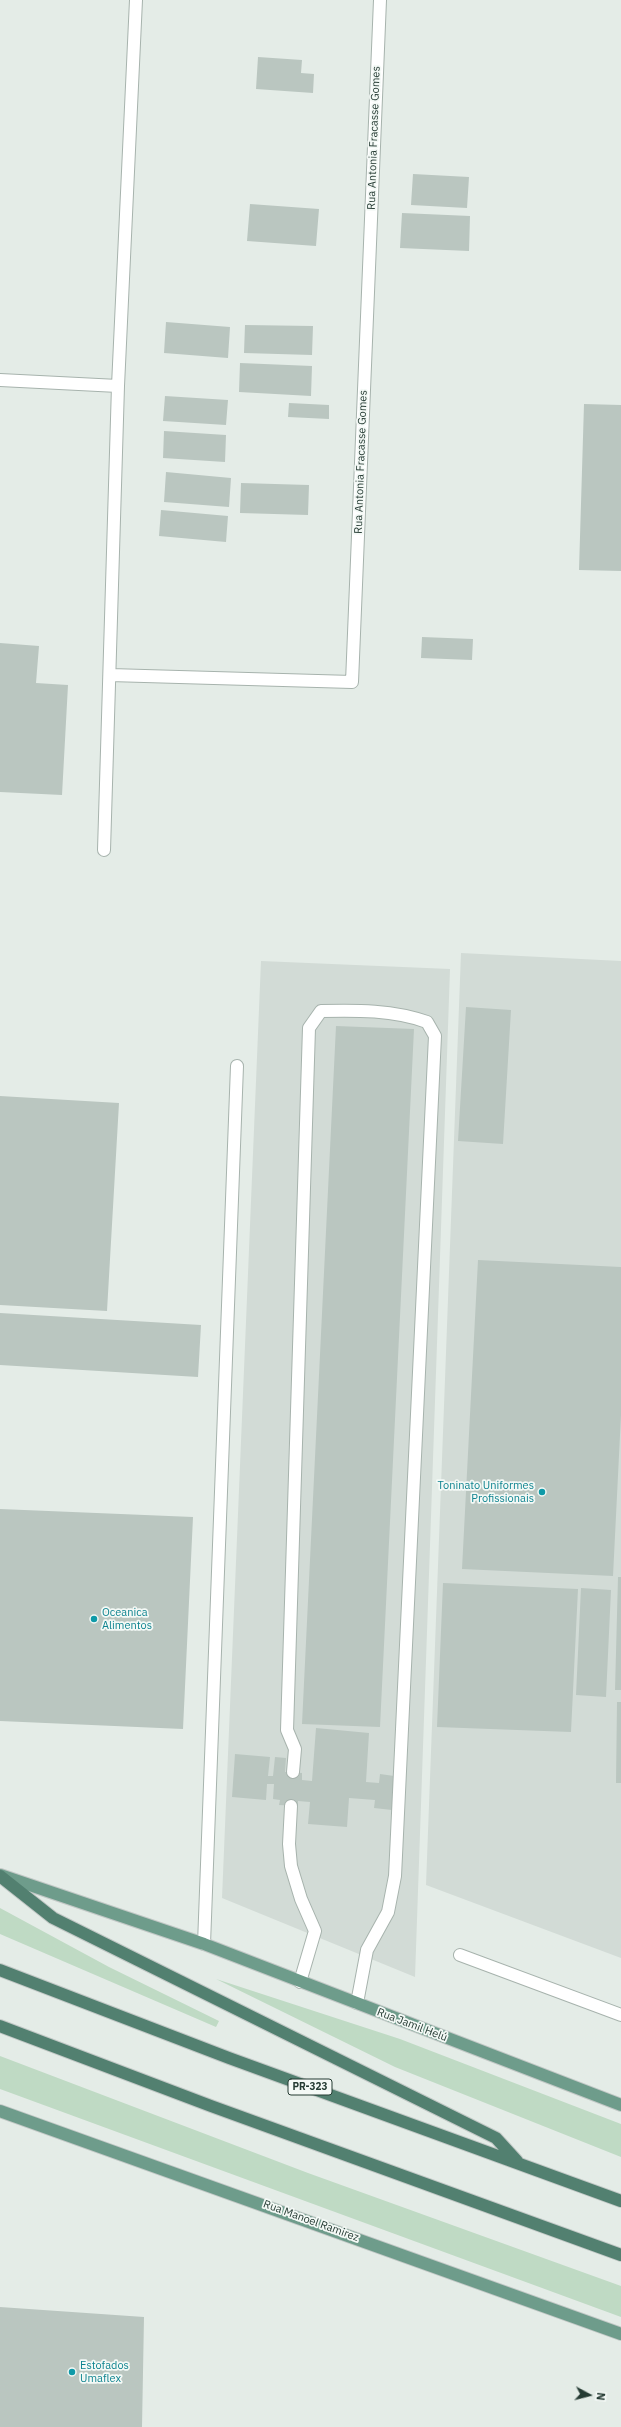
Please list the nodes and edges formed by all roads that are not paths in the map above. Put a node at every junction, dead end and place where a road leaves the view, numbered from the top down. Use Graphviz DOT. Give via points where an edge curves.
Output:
graph roads {
  1 [pos="136,0"];
  2 [pos="380,0"];
  3 [pos="0,380"];
  4 [pos="118,386"];
  5 [pos="110,676"];
  6 [pos="104,850"];
  7 [pos="237,1066"];
  8 [pos="293,1772"];
  9 [pos="291,1806"];
  10 [pos="0,1876"];
  11 [pos="204,1944"];
  12 [pos="460,1955"];
  13 [pos="0,1970"];
  14 [pos="300,1982"];
  15 [pos="357,2003"];
  16 [pos="621,2015"];
  17 [pos="0,2026"];
  18 [pos="621,2105"];
  19 [pos="0,2111"];
  20 [pos="520,2163"];
  21 [pos="621,2201"];
  22 [pos="621,2255"];
  23 [pos="621,2334"];
  1 -- 4 [label="street"];
  2 -- 5 [label="street, Rua Antonia Fracasse Gomes" via="352,682"];
  3 -- 4 [label="street"];
  4 -- 5 [label="street"];
  5 -- 6 [label="street"];
  7 -- 11 [label="street"];
  8 -- 15 [label="street" via="295,1749 286,1730 308,1028 321,1011 352,1010 412,1016 427,1022 435,1036 395,1876 388,1912 367,1950"];
  9 -- 14 [label="street" via="288,1844 291,1866 301,1899 315,1931"];
  10 -- 11 [label="main road, Rua Jamil Helú"];
  10 -- 20 [label="highway" via="53,1918 496,2138"];
  11 -- 14 [label="main road, Rua Jamil Helú"];
  12 -- 16 [label="street"];
  13 -- 20 [label="highway, PR-323" via="228,2058"];
  14 -- 15 [label="main road, Rua Jamil Helú"];
  15 -- 18 [label="main road, Rua Jamil Helú"];
  17 -- 22 [label="highway" via="203,2103"];
  19 -- 23 [label="main road, Rua Manoel Ramirez"];
  20 -- 21 [label="highway, PR-323"];
}
